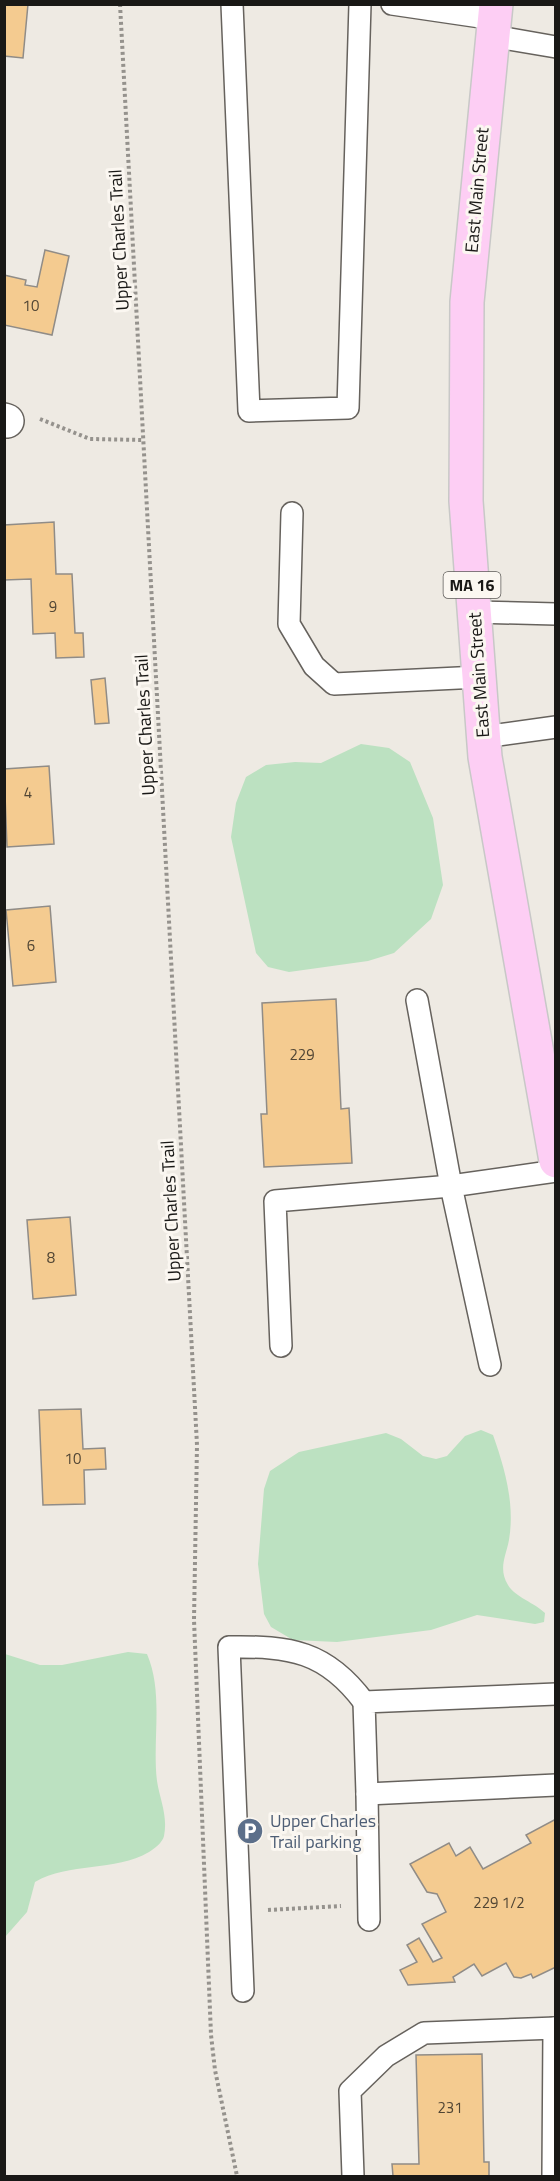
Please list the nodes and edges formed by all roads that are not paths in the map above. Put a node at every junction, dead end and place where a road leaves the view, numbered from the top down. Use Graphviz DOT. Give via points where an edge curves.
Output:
graph roads {
  1 [pos="232,4"];
  2 [pos="360,4"];
  3 [pos="392,4"];
  4 [pos="494,20"];
  5 [pos="555,46"];
  6 [pos="292,513"];
  7 [pos="474,612"];
  8 [pos="555,614"];
  9 [pos="479,677"];
  10 [pos="555,728"];
  11 [pos="483,737"];
  12 [pos="417,1000"];
  13 [pos="549,1092"];
  14 [pos="555,1161"];
  15 [pos="555,1171"];
  16 [pos="451,1186"];
  17 [pos="281,1346"];
  18 [pos="490,1365"];
  19 [pos="555,1694"];
  20 [pos="364,1702"];
  21 [pos="555,1785"];
  22 [pos="368,1794"];
  23 [pos="369,1912"];
  24 [pos="243,1990"];
  25 [pos="555,2028"];
  26 [pos="353,2176"];
  27 [pos="553,2176"];
  1 -- 2 [label="lane" via="249,411 348,408"];
  3 -- 4 [label="lane"];
  4 -- 5 [label="lane"];
  4 -- 7 [label="main road, East Main Street / MA 16" via="467,302 466,501"];
  6 -- 9 [label="lane" via="289,624 314,666 334,684"];
  7 -- 8 [label="lane"];
  7 -- 9 [label="main road, East Main Street / MA 16"];
  9 -- 11 [label="main road, East Main Street / MA 16"];
  10 -- 11 [label="lane"];
  11 -- 13 [label="main road, East Main Street / MA 16"];
  12 -- 16 [label="lane"];
  13 -- 14 [label="main road, East Main Street / MA 16"];
  15 -- 16 [label="lane"];
  16 -- 17 [label="lane" via="275,1200"];
  16 -- 18 [label="lane"];
  19 -- 20 [label="lane"];
  20 -- 22 [label="lane"];
  20 -- 24 [label="lane" via="343,1676 306,1654 272,1647 229,1647"];
  21 -- 22 [label="lane"];
  22 -- 23 [label="lane"];
  25 -- 26 [label="lane" via="424,2033 386,2056 350,2091"];
  25 -- 27 [label="lane"];
}
